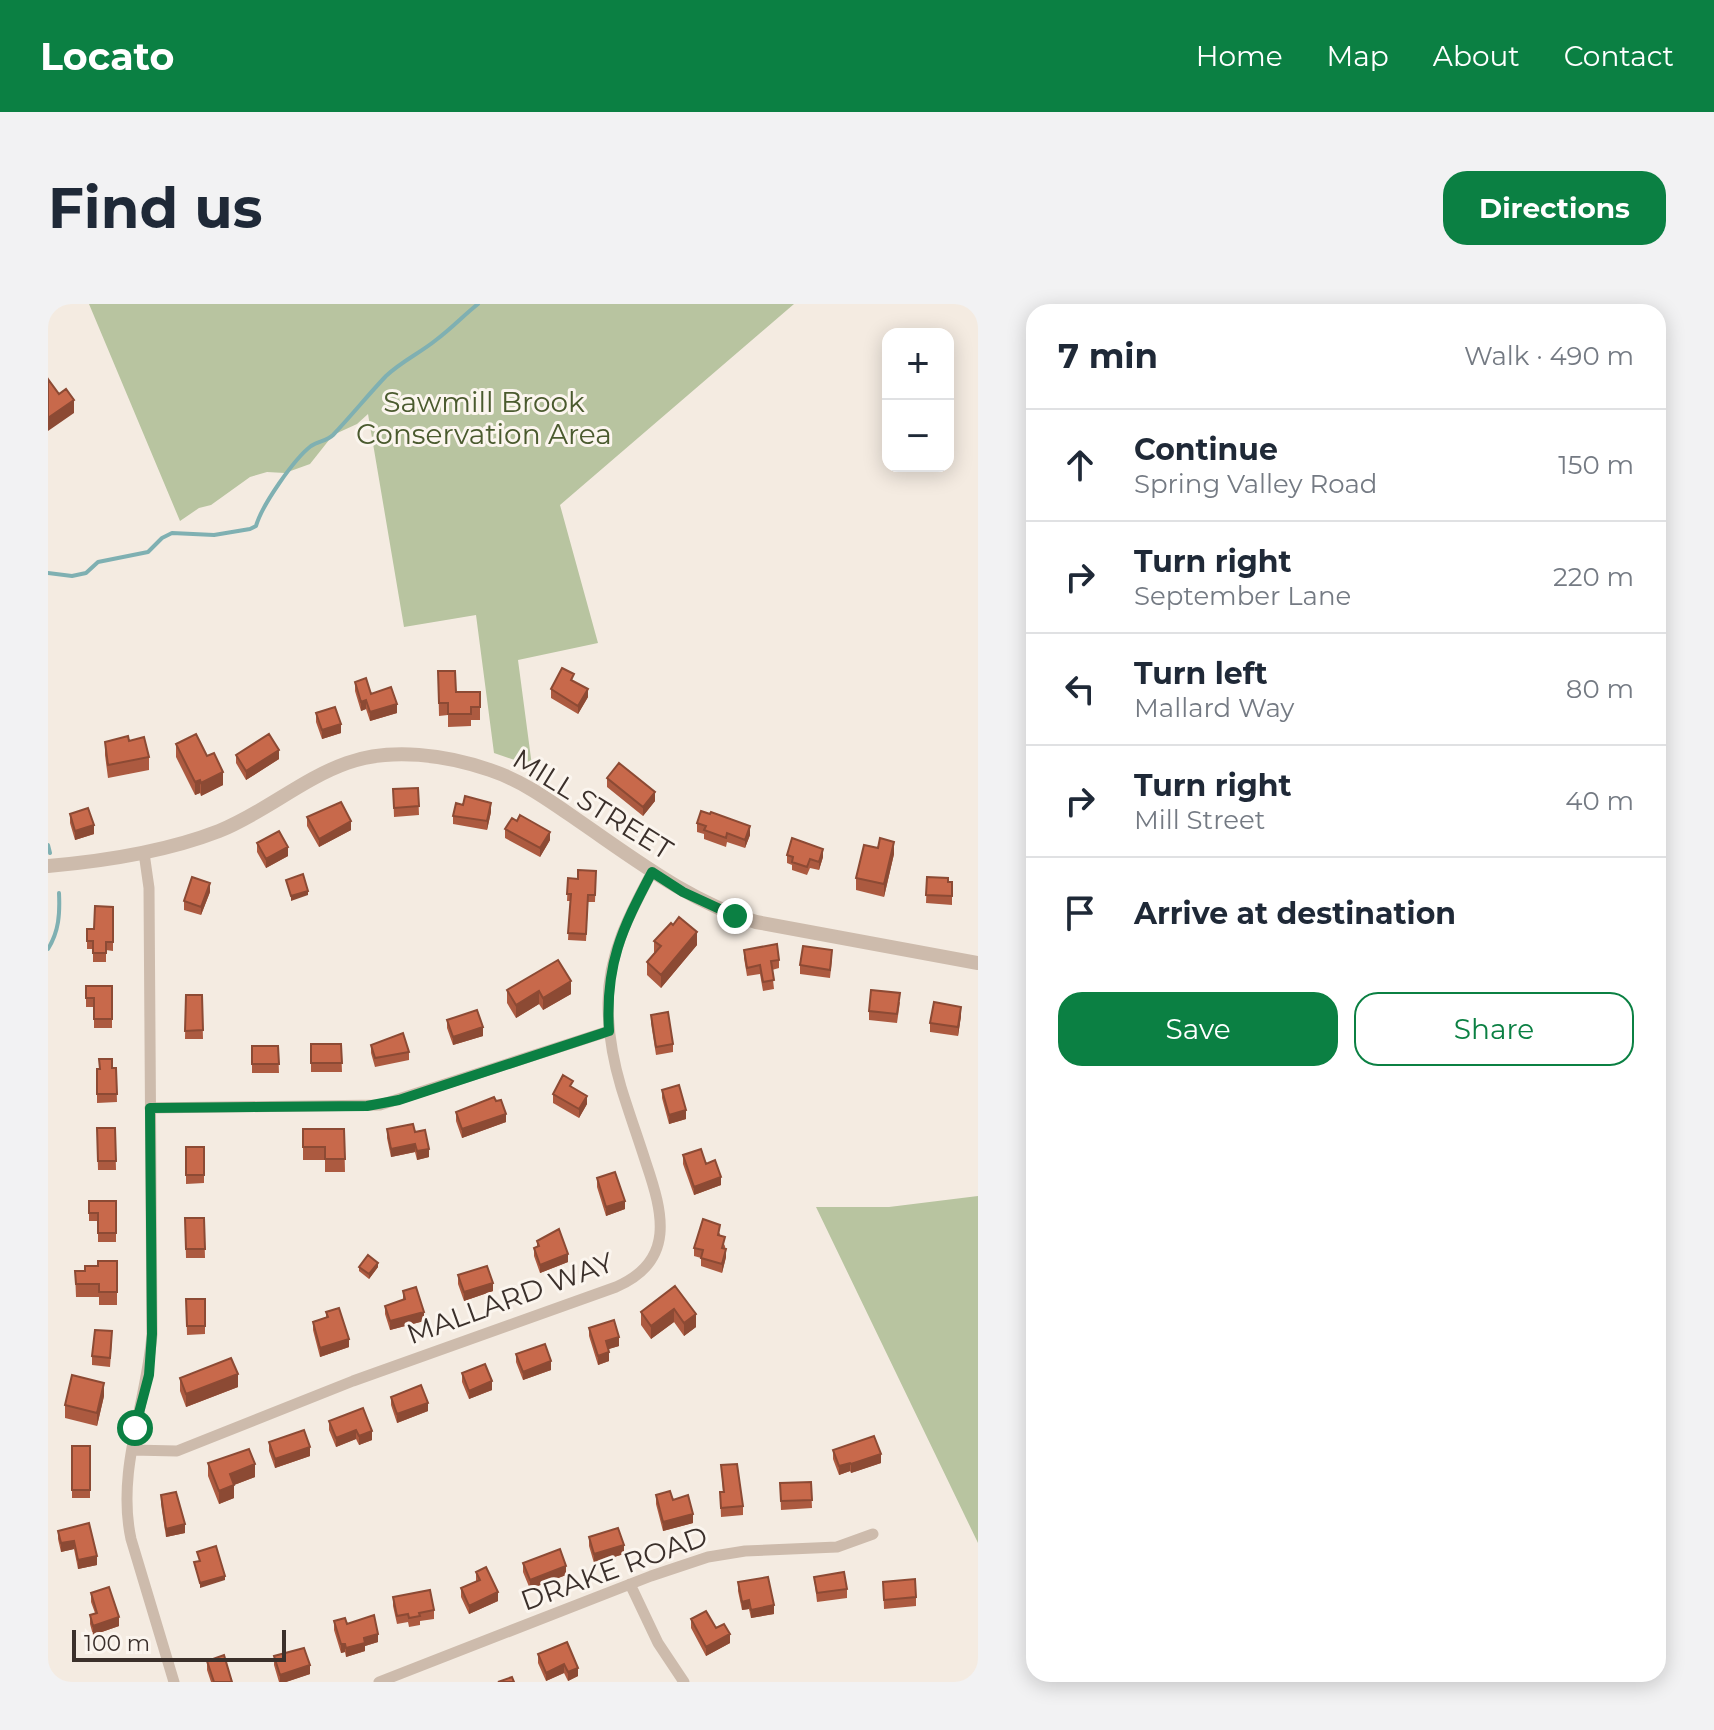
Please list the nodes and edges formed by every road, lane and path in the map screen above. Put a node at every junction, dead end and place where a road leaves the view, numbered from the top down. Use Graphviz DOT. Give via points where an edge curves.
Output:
graph roads {
  1 [pos="144,853"];
  2 [pos="48,866"];
  3 [pos="652,872"];
  4 [pos="978,963"];
  5 [pos="609,1031"];
  6 [pos="150,1108"];
  7 [pos="132,1450"];
  8 [pos="873,1534"];
  9 [pos="630,1584"];
  10 [pos="174,1682"];
  11 [pos="379,1682"];
  12 [pos="684,1682"];
  1 -- 2 [label="street, MILL STREET"];
  1 -- 3 [label="street, MILL STREET" via="234,825 347,763 418,756 474,765 521,782"];
  1 -- 6 [label="street" via="149,888"];
  3 -- 4 [label="street, MILL STREET" via="716,908 756,922"];
  3 -- 5 [label="street, MALLARD WAY" via="618,942 609,984"];
  5 -- 6 [label="street" via="380,1105"];
  5 -- 7 [label="street, MALLARD WAY" via="616,1071 661,1213 656,1248 640,1272 616,1287 177,1451"];
  6 -- 7 [label="street" via="152,1334 149,1375"];
  7 -- 10 [label="street" via="128,1527"];
  8 -- 9 [label="street, DRAKE ROAD" via="837,1547 717,1555"];
  9 -- 11 [label="street, DRAKE ROAD"];
  9 -- 12 [label="street"];
}
